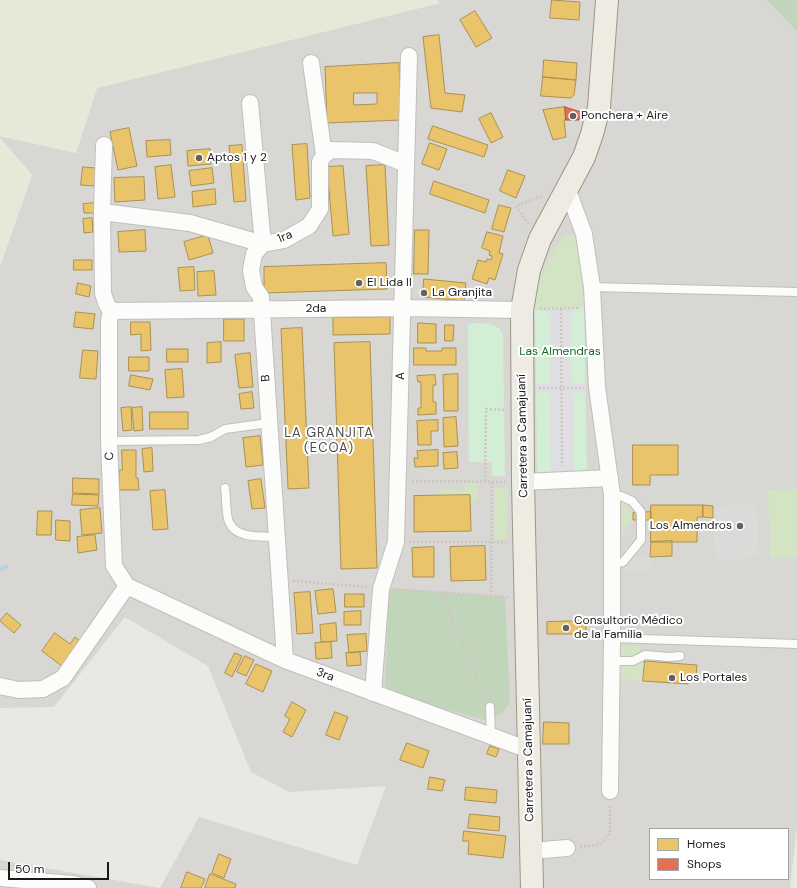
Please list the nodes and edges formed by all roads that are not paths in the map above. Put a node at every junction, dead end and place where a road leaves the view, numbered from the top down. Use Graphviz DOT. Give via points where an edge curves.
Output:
graph roads {
  1 [pos="607,0"];
  2 [pos="409,56"];
  3 [pos="312,63"];
  4 [pos="250,103"];
  5 [pos="104,145"];
  6 [pos="324,155"];
  7 [pos="406,164"];
  8 [pos="567,188"];
  9 [pos="102,212"];
  10 [pos="262,244"];
  11 [pos="592,287"];
  12 [pos="797,292"];
  13 [pos="403,308"];
  14 [pos="261,309"];
  15 [pos="522,310"];
  16 [pos="111,311"];
  17 [pos="269,423"];
  18 [pos="109,441"];
  19 [pos="610,478"];
  20 [pos="523,482"];
  21 [pos="225,488"];
  22 [pos="612,495"];
  23 [pos="276,537"];
  24 [pos="612,565"];
  25 [pos="127,586"];
  26 [pos="612,638"];
  27 [pos="797,644"];
  28 [pos="680,656"];
  29 [pos="285,660"];
  30 [pos="612,661"];
  31 [pos="0,686"];
  32 [pos="373,693"];
  33 [pos="490,707"];
  34 [pos="491,737"];
  35 [pos="529,750"];
  36 [pos="610,791"];
  37 [pos="567,848"];
  38 [pos="531,851"];
  39 [pos="0,878"];
  40 [pos="88,888"];
  41 [pos="532,888"];
  1 -- 8 [label="main road, Carretera a Camajuaní" via="599,107 584,157"];
  2 -- 7 [label="street, A"];
  3 -- 6 [label="street, 1ra"];
  4 -- 10 [label="street"];
  5 -- 9 [label="street, C"];
  6 -- 7 [label="street" via="332,150 373,151"];
  6 -- 10 [label="street, 1ra" via="320,162 320,209 309,226 284,240"];
  7 -- 13 [label="street, A"];
  8 -- 11 [label="street" via="584,234"];
  8 -- 15 [label="main road, Carretera a Camajuaní" via="540,239 529,270"];
  9 -- 10 [label="street, 1ra" via="190,222"];
  9 -- 16 [label="street, C" via="103,293"];
  10 -- 14 [label="street, B" via="254,254 251,270 254,288 261,298"];
  11 -- 12 [label="lane"];
  11 -- 19 [label="street" via="597,388"];
  13 -- 14 [label="street, 2da"];
  13 -- 15 [label="street, 2da"];
  13 -- 32 [label="street, A" via="396,542 382,588"];
  14 -- 16 [label="street, 2da"];
  14 -- 17 [label="street, B"];
  15 -- 20 [label="main road, Carretera a Camajuaní"];
  16 -- 18 [label="street, C"];
  17 -- 18 [label="lane" via="225,429 199,440"];
  17 -- 23 [label="street, B"];
  18 -- 25 [label="street, C" via="114,566"];
  19 -- 20 [label="street"];
  19 -- 22 [label="street"];
  20 -- 35 [label="main road, Carretera a Camajuaní"];
  21 -- 23 [label="lane" via="228,521 234,530 244,535"];
  22 -- 24 [label="street"];
  22 -- 24 [label="lane" via="632,501 641,512 641,540 623,562"];
  23 -- 29 [label="street, B"];
  24 -- 26 [label="street"];
  25 -- 29 [label="street, 3ra"];
  25 -- 31 [label="street" via="63,678 43,688 19,690"];
  26 -- 27 [label="lane"];
  26 -- 30 [label="street"];
  28 -- 30 [label="lane" via="645,655 633,661"];
  29 -- 32 [label="street, 3ra"];
  30 -- 36 [label="street"];
  32 -- 34 [label="street, 3ra"];
  33 -- 34 [label="lane"];
  34 -- 35 [label="street, 3ra"];
  35 -- 38 [label="main road, Carretera a Camajuaní"];
  37 -- 38 [label="street"];
  38 -- 41 [label="main road, Carretera a Camajuaní"];
  39 -- 40 [label="street" via="73,884"];
}
